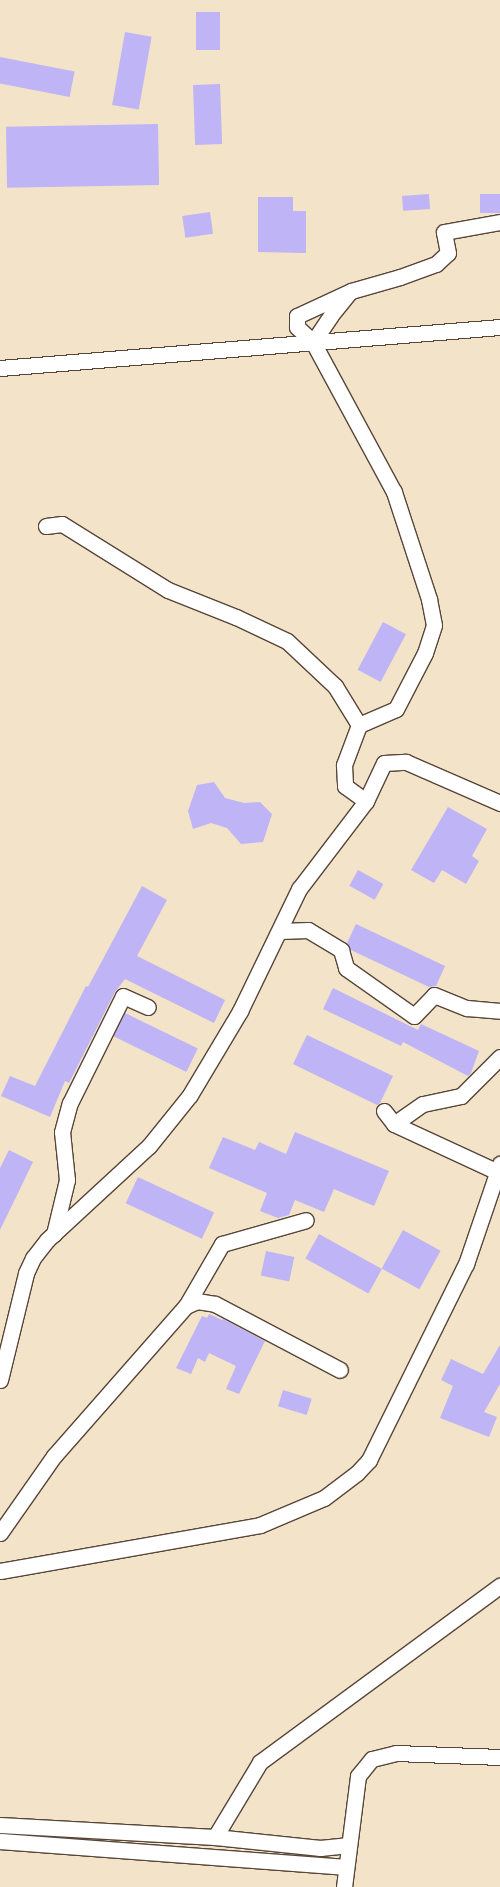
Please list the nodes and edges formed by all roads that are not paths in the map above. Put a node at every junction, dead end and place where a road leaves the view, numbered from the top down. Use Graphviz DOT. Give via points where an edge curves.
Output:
graph roads {
  1 [pos="500,222"];
  2 [pos="351,291"];
  3 [pos="500,327"];
  4 [pos="313,342"];
  5 [pos="0,368"];
  6 [pos="46,526"];
  7 [pos="359,725"];
  8 [pos="366,801"];
  9 [pos="500,803"];
  10 [pos="280,931"];
  11 [pos="148,1007"];
  12 [pos="500,1011"];
  13 [pos="500,1057"];
  14 [pos="384,1111"];
  15 [pos="394,1124"];
  16 [pos="498,1176"];
  17 [pos="306,1220"];
  18 [pos="54,1234"];
  19 [pos="186,1306"];
  20 [pos="340,1370"];
  21 [pos="0,1380"];
  22 [pos="0,1533"];
  23 [pos="0,1571"];
  24 [pos="500,1586"];
  25 [pos="500,1757"];
  26 [pos="0,1825"];
  27 [pos="214,1837"];
  28 [pos="0,1841"];
  29 [pos="349,1845"];
  30 [pos="346,1868"];
  31 [pos="344,1887"];
  1 -- 2 [label="street" via="444,232 448,253 436,264"];
  2 -- 4 [label="street"];
  2 -- 4 [label="street" via="297,316 297,326"];
  3 -- 4 [label="street"];
  4 -- 5 [label="street"];
  4 -- 7 [label="street" via="394,492 429,600 434,626 396,709"];
  6 -- 7 [label="street" via="62,524 168,590 287,641 335,686"];
  7 -- 8 [label="street" via="344,765 345,786"];
  8 -- 9 [label="street" via="384,763 406,762"];
  8 -- 10 [label="street" via="299,889"];
  10 -- 12 [label="street" via="308,930 342,950 346,968 414,1016 434,995 467,1008"];
  10 -- 18 [label="street" via="240,1011 190,1095 149,1146"];
  11 -- 18 [label="street" via="123,996 70,1103 62,1132 67,1180"];
  13 -- 15 [label="street" via="461,1096 423,1104"];
  14 -- 15 [label="street"];
  15 -- 16 [label="street"];
  16 -- 23 [label="street" via="466,1264 369,1460 357,1473 324,1498 260,1525"];
  17 -- 19 [label="street" via="222,1244"];
  18 -- 21 [label="street" via="33,1258 26,1273"];
  19 -- 20 [label="street" via="197,1301 216,1304"];
  19 -- 22 [label="street" via="54,1456"];
  24 -- 27 [label="street" via="260,1762"];
  25 -- 29 [label="street" via="396,1753 372,1759 358,1776"];
  26 -- 27 [label="street"];
  27 -- 29 [label="street" via="320,1848"];
  28 -- 30 [label="street"];
  29 -- 30 [label="street"];
  30 -- 31 [label="street"];
}
